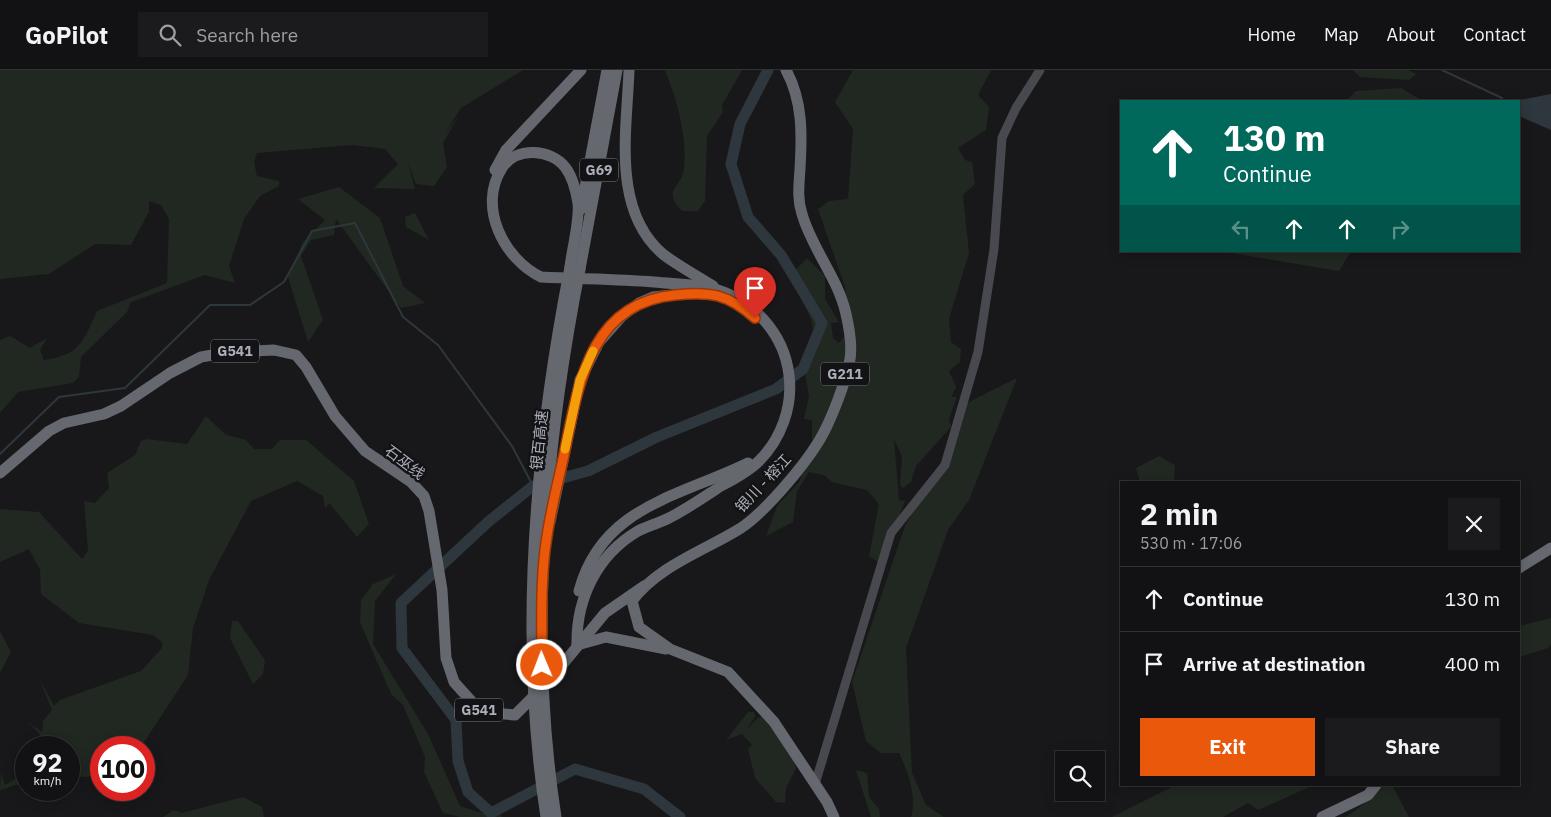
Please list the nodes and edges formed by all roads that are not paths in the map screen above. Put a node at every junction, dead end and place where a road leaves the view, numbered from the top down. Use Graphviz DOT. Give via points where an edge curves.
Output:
graph roads {
  1 [pos="581,70"];
  2 [pos="607,70"];
  3 [pos="617,70"];
  4 [pos="629,70"];
  5 [pos="786,70"];
  6 [pos="1040,70"];
  7 [pos="575,268"];
  8 [pos="720,291"];
  9 [pos="702,292"];
  10 [pos="779,348"];
  11 [pos="786,397"];
  12 [pos="0,473"];
  13 [pos="546,538"];
  14 [pos="1551,548"];
  15 [pos="1520,567"];
  16 [pos="644,586"];
  17 [pos="577,645"];
  18 [pos="670,649"];
  19 [pos="815,784"];
  20 [pos="1375,786"];
  21 [pos="546,817"];
  22 [pos="556,817"];
  23 [pos="834,817"];
  24 [pos="1322,817"];
  1 -- 9 [label="highway" via="506,150 497,165 488,199 489,216 497,242 512,263 540,283"];
  2 -- 7 [label="highway, 银百高速 / G69"];
  3 -- 7 [label="highway, 银百高速 / G69"];
  4 -- 8 [label="highway" via="626,176 636,217 665,255"];
  5 -- 16 [label="highway, 银川 - 榕江 / G211" via="794,84 802,124 798,202 805,225 839,291 846,314 850,358 820,440 786,484 750,522"];
  6 -- 19 [label="street" via="1002,138 994,249 978,352 945,465 890,533"];
  7 -- 8 [label="highway" via="578,205 568,172 557,160 542,153 531,152 515,157 499,175 495,216 506,246 528,270 541,278 640,281 702,286"];
  7 -- 13 [label="highway, 银百高速 / G69, bridge" via="556,415"];
  7 -- 21 [label="highway, 银百高速 / G69, bridge" via="546,414 532,601 533,698"];
  8 -- 10 [label="highway" via="759,314 772,329"];
  9 -- 10 [label="highway" via="726,299 748,313"];
  9 -- 13 [label="highway, bridge" via="653,297 639,303 621,317 599,342 578,386"];
  10 -- 11 [label="highway" via="788,367"];
  11 -- 17 [label="highway" via="782,428 758,462 668,519 647,526 612,552 598,569 581,606"];
  11 -- 17 [label="highway" via="772,434 747,464 659,501 621,524 605,540 583,579 575,623"];
  12 -- 17 [label="highway, 石巫线 / G541" via="49,431 64,423 104,414 121,406 170,373 201,357 274,350 296,355 335,416 365,451 411,482 424,496 442,590 446,658 454,682 480,712 515,715 548,682"];
  13 -- 22 [label="highway, 银百高速 / G69, bridge" via="542,673 548,761"];
  14 -- 15 [label="highway"];
  16 -- 17 [label="highway" via="605,613"];
  16 -- 18 [label="highway, 银川 - 榕江 / G211" via="632,601 639,627"];
  17 -- 18 [label="highway" via="606,637"];
  18 -- 19 [label="highway, 银川 - 榕江 / G211" via="728,672 774,722"];
  19 -- 23 [label="highway, 银川 - 榕江 / G211"];
  20 -- 24 [label="highway" via="1368,795"];
}
